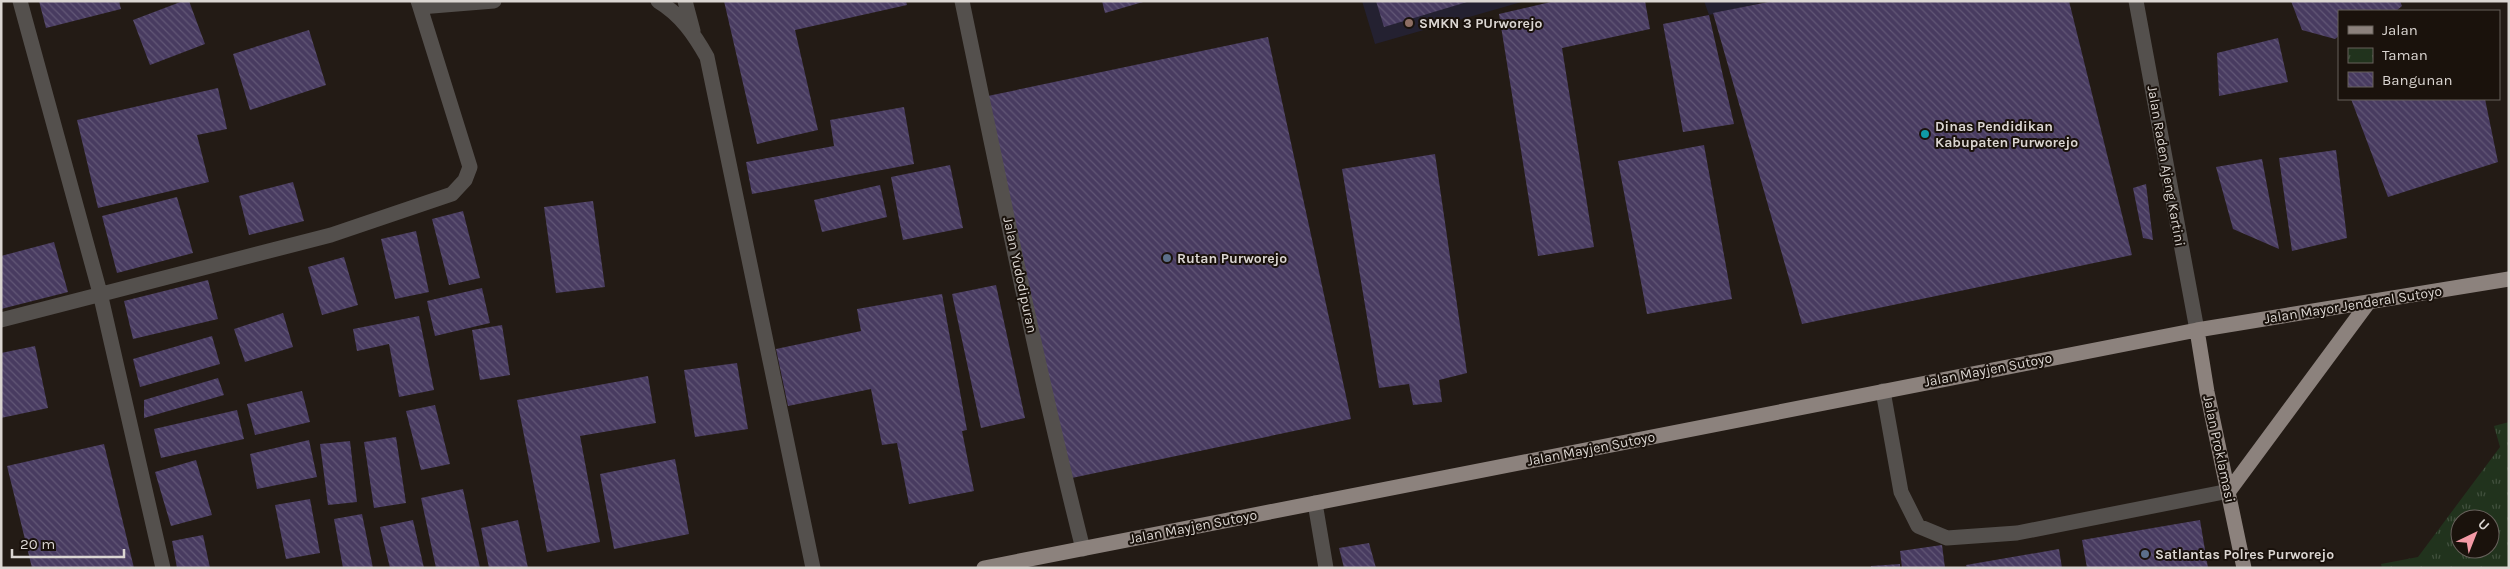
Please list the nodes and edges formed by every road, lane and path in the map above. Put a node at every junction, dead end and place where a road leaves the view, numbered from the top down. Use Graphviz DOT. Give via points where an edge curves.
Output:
graph roads {
  1 [pos="20,1"];
  2 [pos="494,1"];
  3 [pos="658,1"];
  4 [pos="685,1"];
  5 [pos="962,1"];
  6 [pos="2136,1"];
  7 [pos="419,4"];
  8 [pos="694,34"];
  9 [pos="2509,279"];
  10 [pos="100,293"];
  11 [pos="2368,303"];
  12 [pos="1,320"];
  13 [pos="2197,330"];
  14 [pos="1882,391"];
  15 [pos="2229,491"];
  16 [pos="1315,503"];
  17 [pos="1083,548"];
  18 [pos="163,568"];
  19 [pos="813,568"];
  20 [pos="984,568"];
  21 [pos="1326,568"];
  22 [pos="2244,568"];
  1 -- 10 [label="street"];
  2 -- 7 [label="street"];
  3 -- 8 [label="street" via="672,10"];
  4 -- 8 [label="street"];
  5 -- 17 [label="street, Jalan Yudodipuran" via="1061,463"];
  6 -- 13 [label="street, Jalan Raden Ajeng Kartini"];
  7 -- 10 [label="street" via="470,167 465,180 452,194 331,235"];
  8 -- 19 [label="street" via="706,57"];
  9 -- 11 [label="main road, Jalan Mayor Jenderal Sutoyo"];
  10 -- 12 [label="street"];
  10 -- 18 [label="street"];
  11 -- 13 [label="main road, Jalan Mayor Jenderal Sutoyo"];
  11 -- 15 [label="main road"];
  13 -- 14 [label="main road, Jalan Mayjen Sutoyo"];
  13 -- 15 [label="main road, Jalan Proklamasi"];
  14 -- 15 [label="street" via="1901,492 1918,526 1947,538 2017,533"];
  14 -- 16 [label="main road, Jalan Mayjen Sutoyo"];
  15 -- 22 [label="main road, Jalan Proklamasi"];
  16 -- 17 [label="main road, Jalan Mayjen Sutoyo"];
  16 -- 21 [label="street"];
  17 -- 20 [label="main road, Jalan Mayjen Sutoyo"];
}
